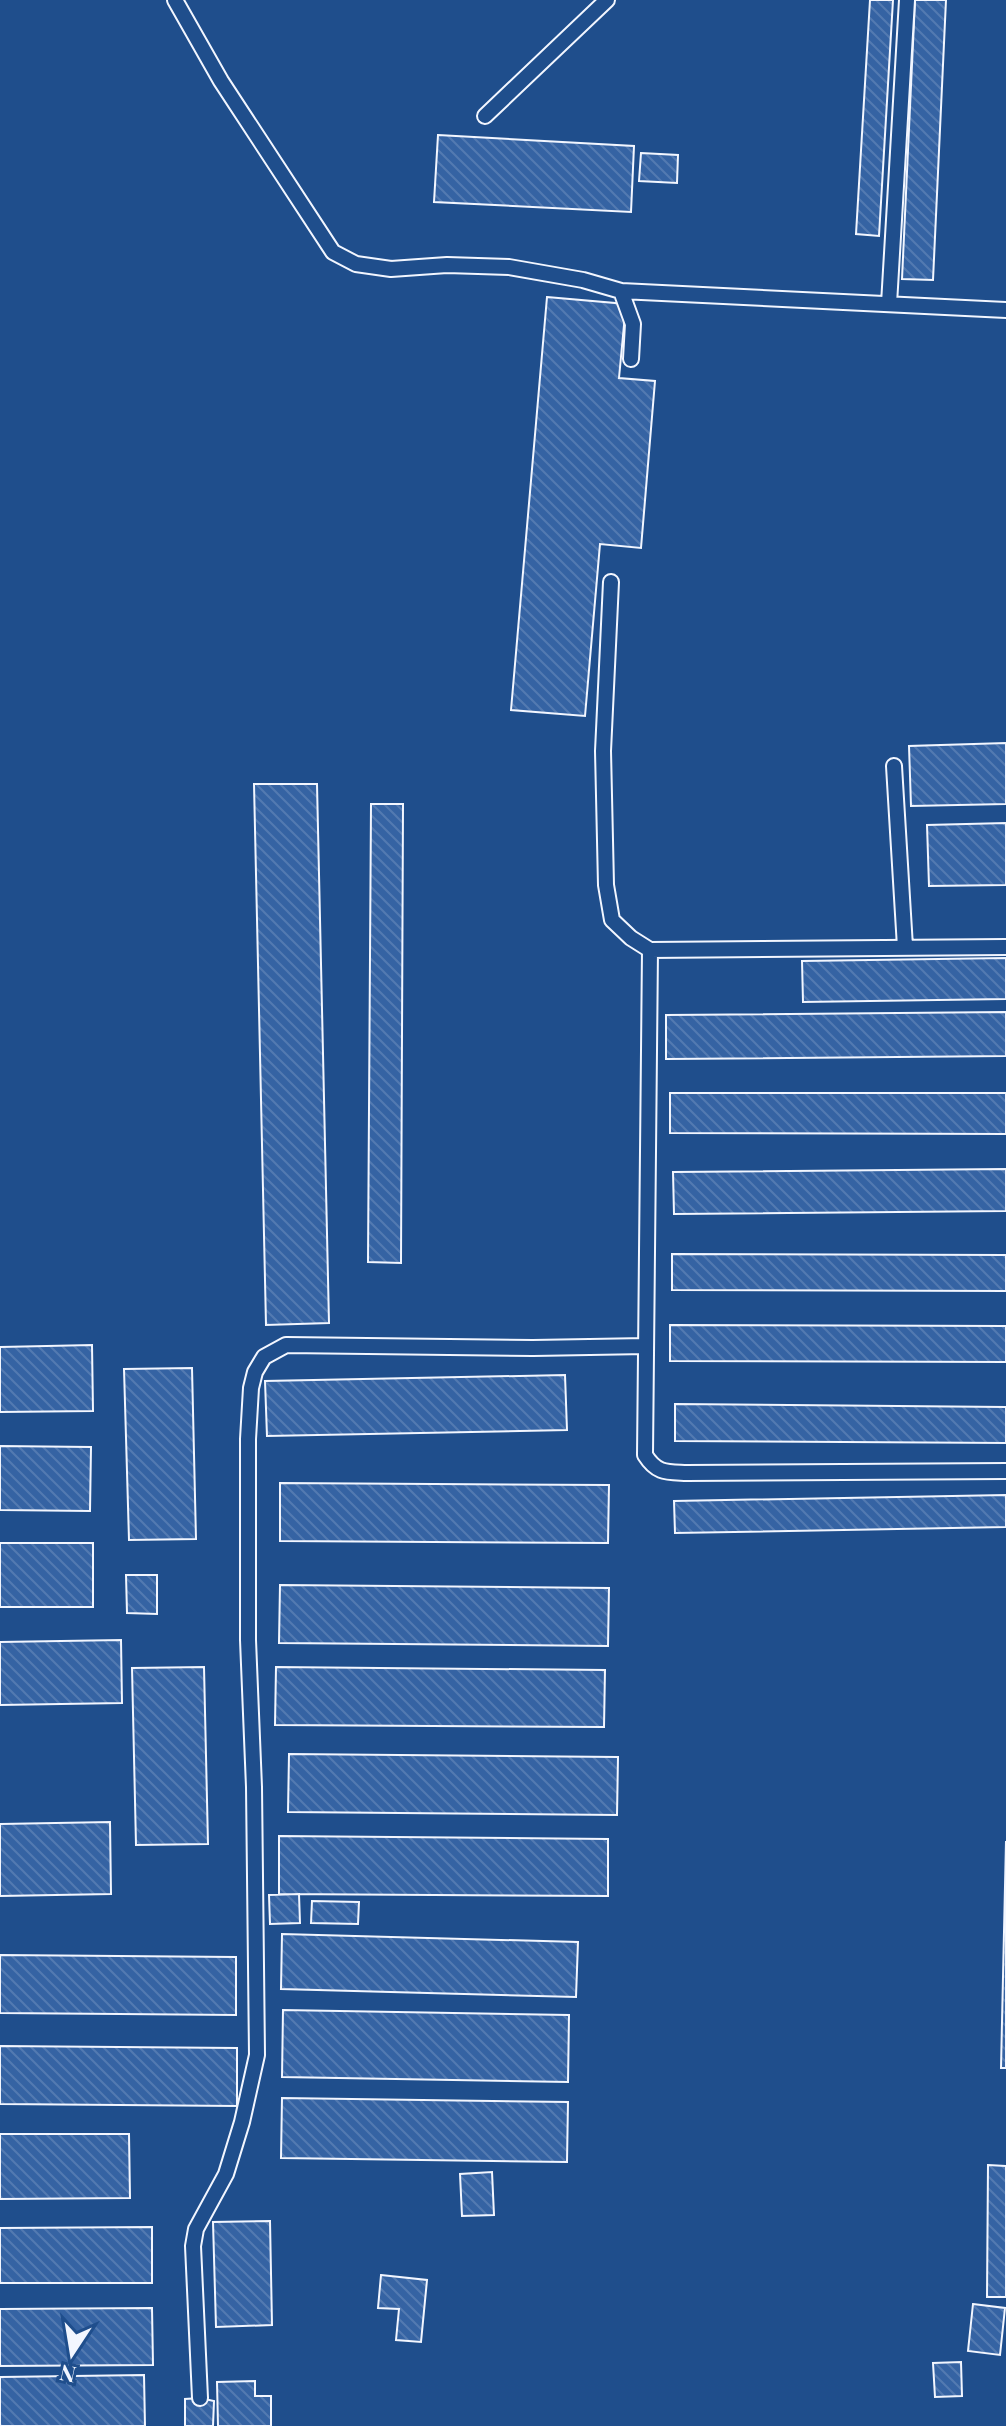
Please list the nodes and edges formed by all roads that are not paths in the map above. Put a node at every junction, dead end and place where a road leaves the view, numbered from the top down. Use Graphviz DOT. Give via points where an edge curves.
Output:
graph roads {
  1 [pos="175,0"];
  2 [pos="607,0"];
  3 [pos="907,0"];
  4 [pos="485,116"];
  5 [pos="621,291"];
  6 [pos="889,304"];
  7 [pos="1006,310"];
  8 [pos="631,359"];
  9 [pos="611,582"];
  10 [pos="894,766"];
  11 [pos="905,947"];
  12 [pos="1006,947"];
  13 [pos="650,950"];
  14 [pos="646,1346"];
  15 [pos="1006,1471"];
  16 [pos="200,2398"];
  1 -- 5 [label="lane" via="221,81 333,252 356,264 391,269 509,267"];
  2 -- 4 [label="lane"];
  3 -- 6 [label="lane"];
  5 -- 6 [label="lane"];
  5 -- 8 [label="lane" via="633,324"];
  6 -- 7 [label="lane"];
  9 -- 13 [label="lane" via="603,751 606,885 612,920"];
  10 -- 11 [label="lane"];
  11 -- 12 [label="lane"];
  11 -- 13 [label="lane"];
  13 -- 14 [label="lane"];
  14 -- 15 [label="lane" via="645,1455 662,1472"];
  14 -- 16 [label="lane" via="286,1345 264,1357 255,1372 248,1439 248,1640 257,2055 226,2174 196,2229 193,2246"];
}
